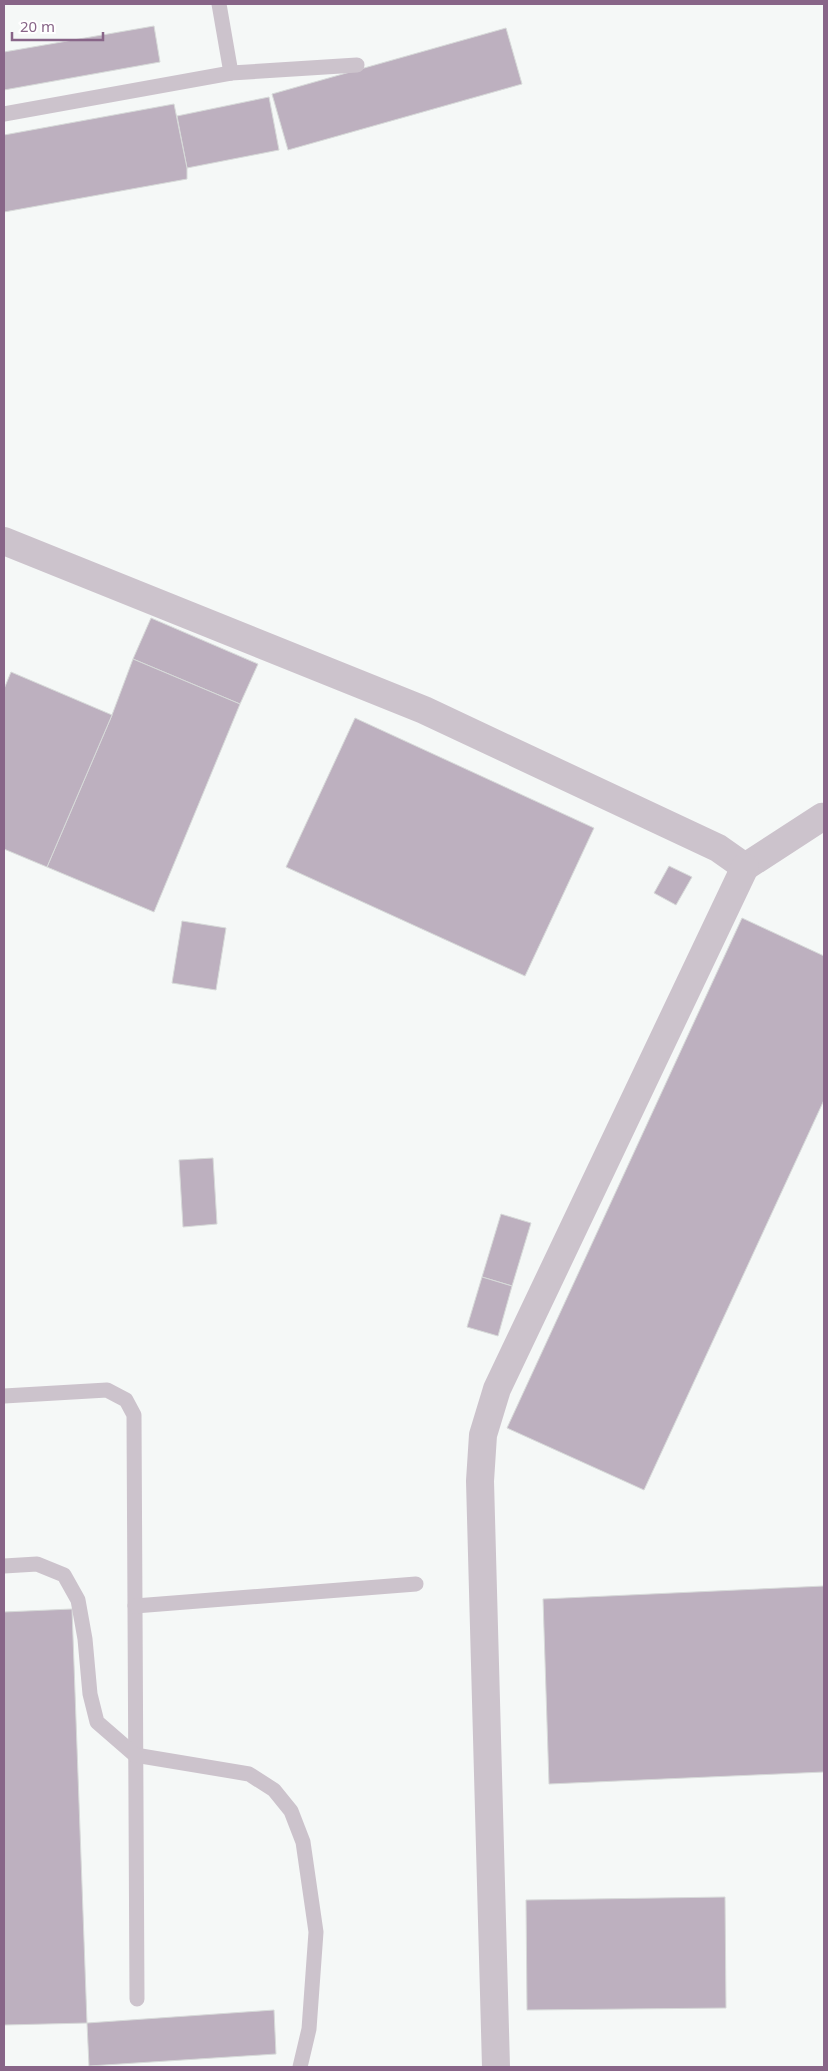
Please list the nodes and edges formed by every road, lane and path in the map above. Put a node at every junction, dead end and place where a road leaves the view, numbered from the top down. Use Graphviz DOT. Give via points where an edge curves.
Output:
graph roads {
  1 [pos="219,4"];
  2 [pos="356,65"];
  3 [pos="231,73"];
  4 [pos="4,114"];
  5 [pos="4,541"];
  6 [pos="823,816"];
  7 [pos="745,867"];
  8 [pos="4,1396"];
  9 [pos="4,1566"];
  10 [pos="416,1584"];
  11 [pos="134,1606"];
  12 [pos="135,1755"];
  13 [pos="137,1999"];
  14 [pos="300,2067"];
  15 [pos="496,2067"];
  1 -- 3 [label="lane"];
  2 -- 3 [label="lane"];
  3 -- 4 [label="lane"];
  5 -- 7 [label="street" via="424,710 718,848"];
  6 -- 7 [label="street"];
  7 -- 15 [label="street" via="497,1389 483,1435 480,1480"];
  8 -- 11 [label="lane" via="107,1390 126,1400 134,1415"];
  9 -- 12 [label="lane" via="36,1564 64,1575 78,1600 96,1722"];
  10 -- 11 [label="lane"];
  11 -- 12 [label="lane"];
  12 -- 13 [label="lane"];
  12 -- 14 [label="lane" via="249,1774 274,1790 291,1811 303,1842 316,1932 309,2029"];
}
